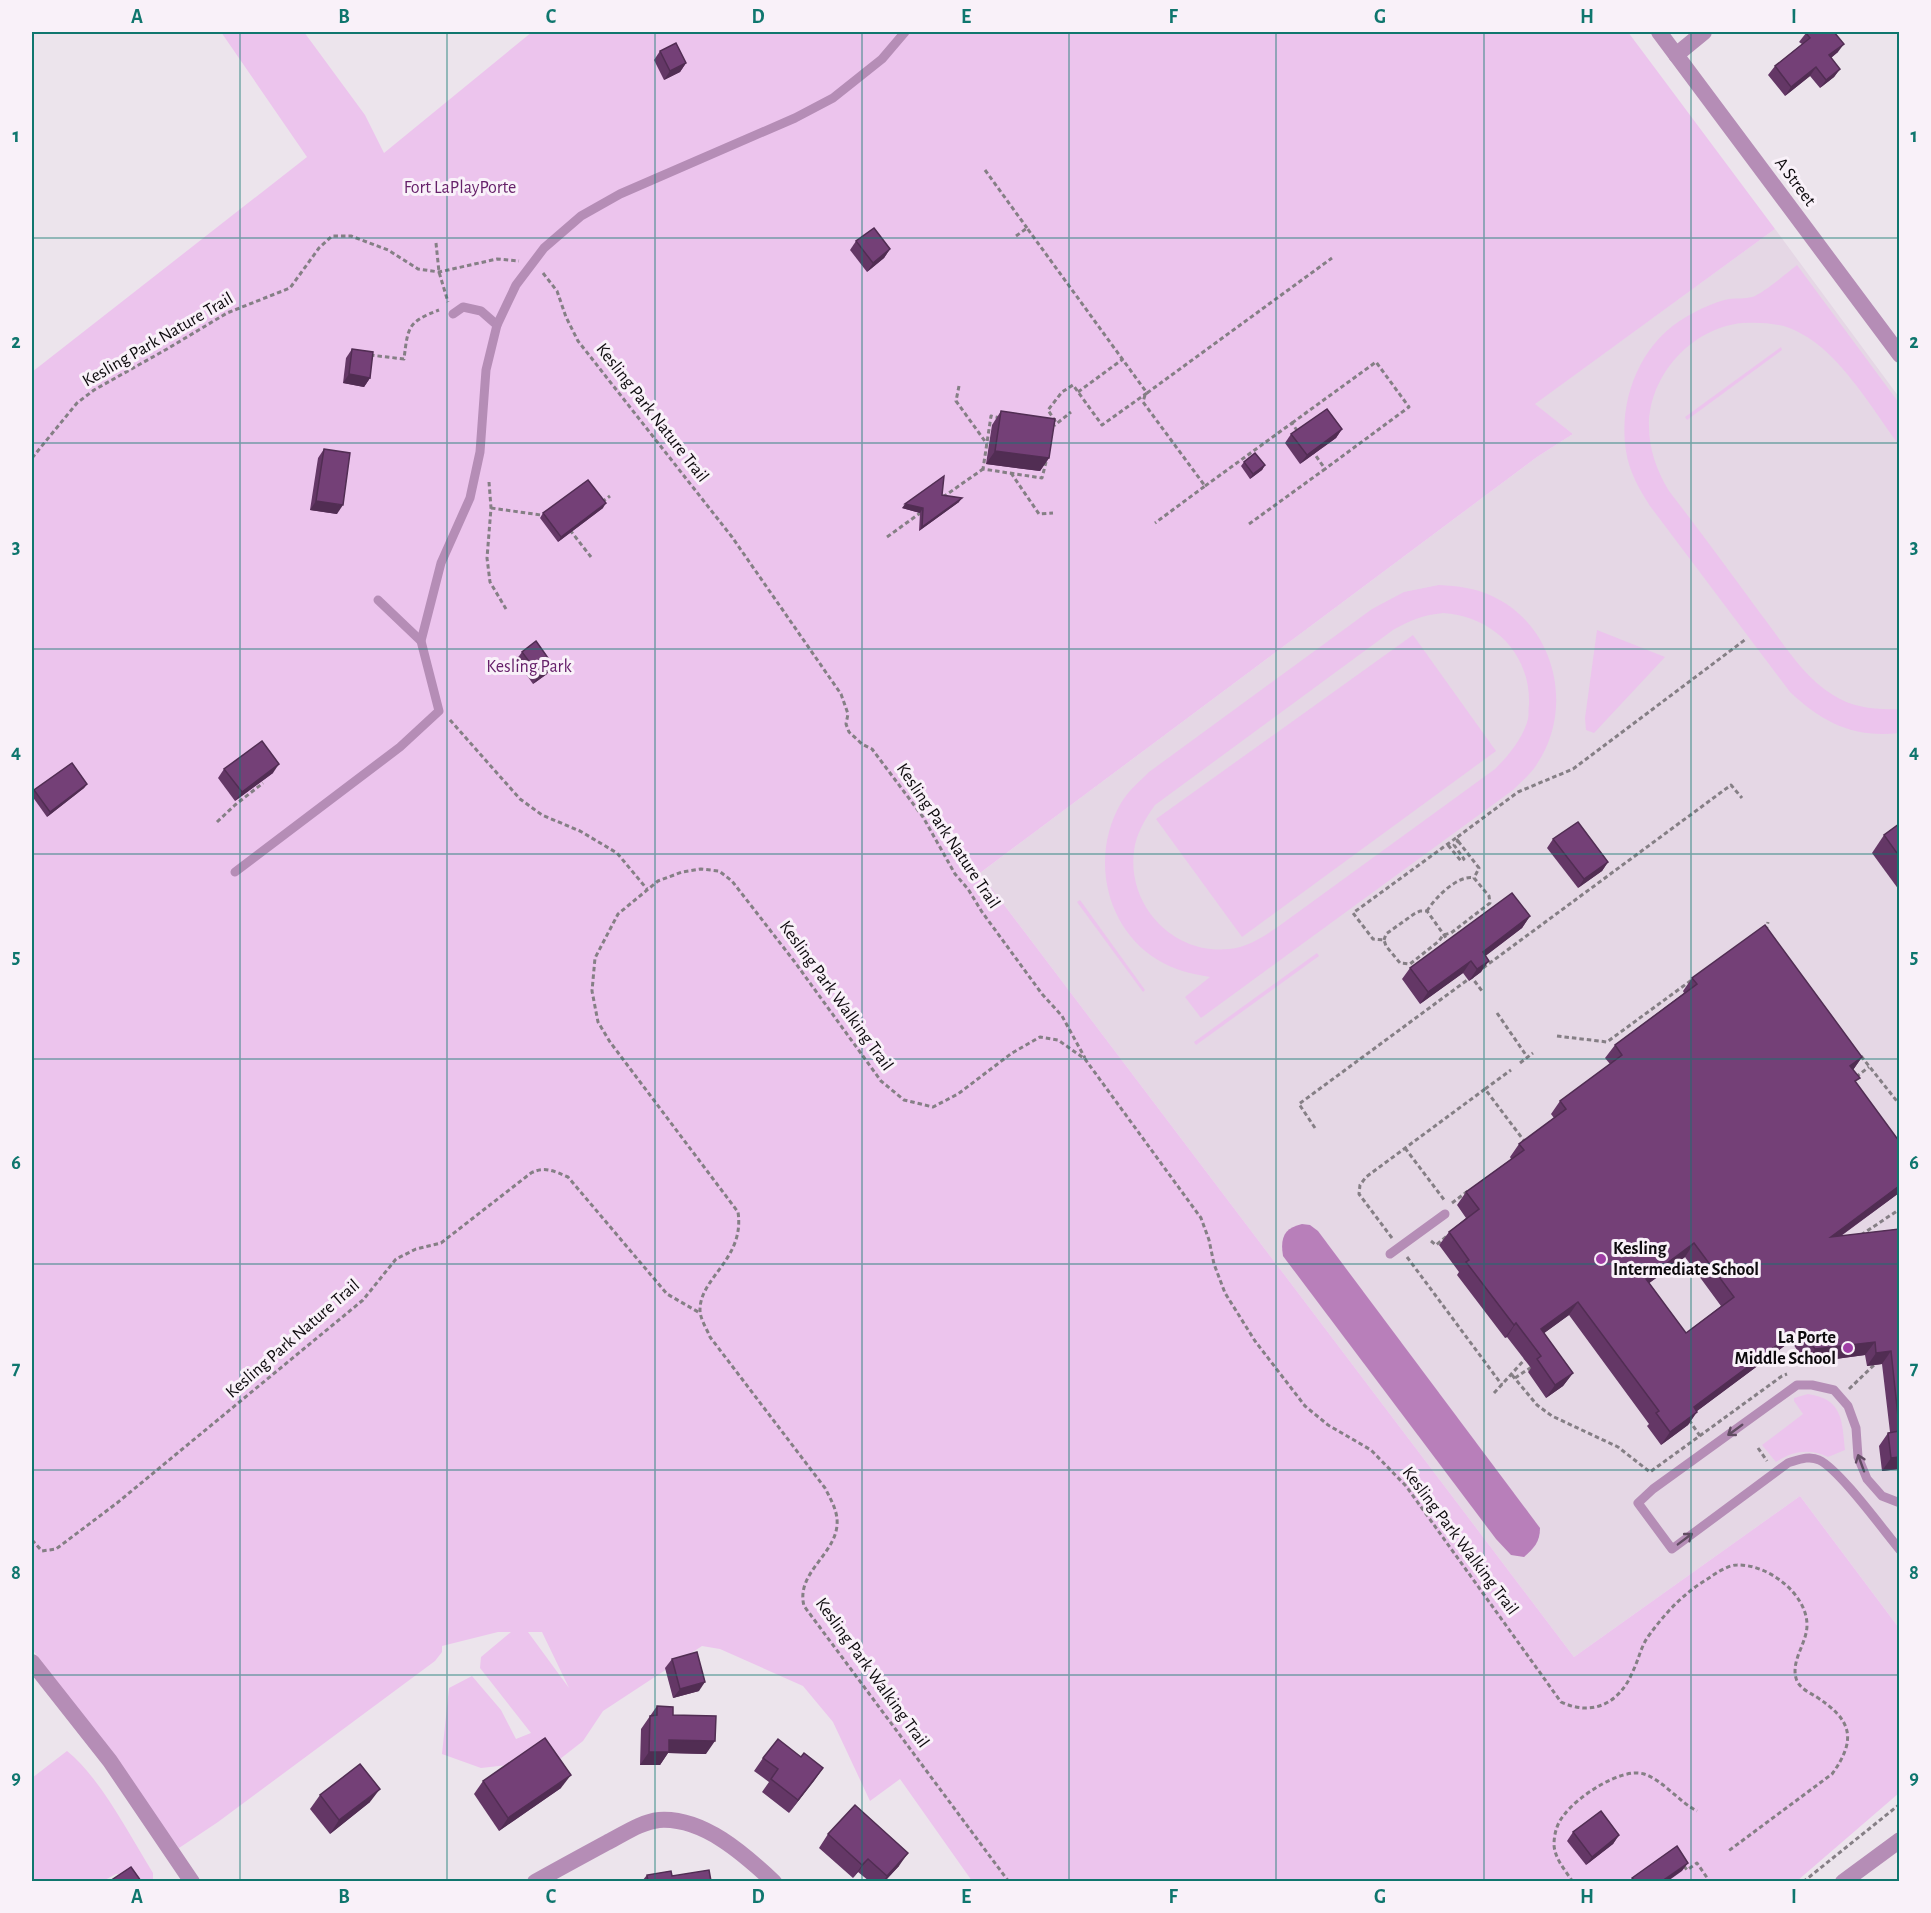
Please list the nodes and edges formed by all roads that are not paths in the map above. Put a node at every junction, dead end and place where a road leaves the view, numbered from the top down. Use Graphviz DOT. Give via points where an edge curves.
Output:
graph roads {
  1 [pos="905,32"];
  2 [pos="1659,32"];
  3 [pos="1704,32"];
  4 [pos="1676,55"];
  5 [pos="451,310"];
  6 [pos="497,325"];
  7 [pos="1899,355"];
  8 [pos="378,600"];
  9 [pos="421,641"];
  10 [pos="235,872"];
  11 [pos="1446,1210"];
  12 [pos="1390,1254"];
  13 [pos="1899,1503"];
  14 [pos="1899,1550"];
  15 [pos="32,1662"];
  16 [pos="1899,1840"];
  17 [pos="192,1881"];
  18 [pos="535,1881"];
  19 [pos="774,1881"];
  20 [pos="1843,1881"];
  1 -- 6 [label="lane" via="882,59 833,98 620,194 581,216 544,248 516,285"];
  2 -- 4 [label="street, A Street"];
  3 -- 4 [label="street"];
  4 -- 7 [label="street, A Street"];
  5 -- 6 [label="lane" via="481,310"];
  6 -- 9 [label="lane" via="486,370 480,452 470,498 441,563"];
  8 -- 9 [label="lane"];
  9 -- 10 [label="lane" via="439,711 400,747"];
  11 -- 12 [label="lane"];
  13 -- 14 [label="lane, one-way" via="1882,1496 1867,1479 1858,1457 1856,1428 1848,1406 1834,1390 1812,1385 1797,1385 1638,1503 1672,1549 1788,1463 1818,1459 1840,1477"];
  15 -- 17 [label="street" via="110,1761"];
  16 -- 20 [label="street"];
  18 -- 19 [label="street" via="658,1820 698,1827 719,1838"];
}
